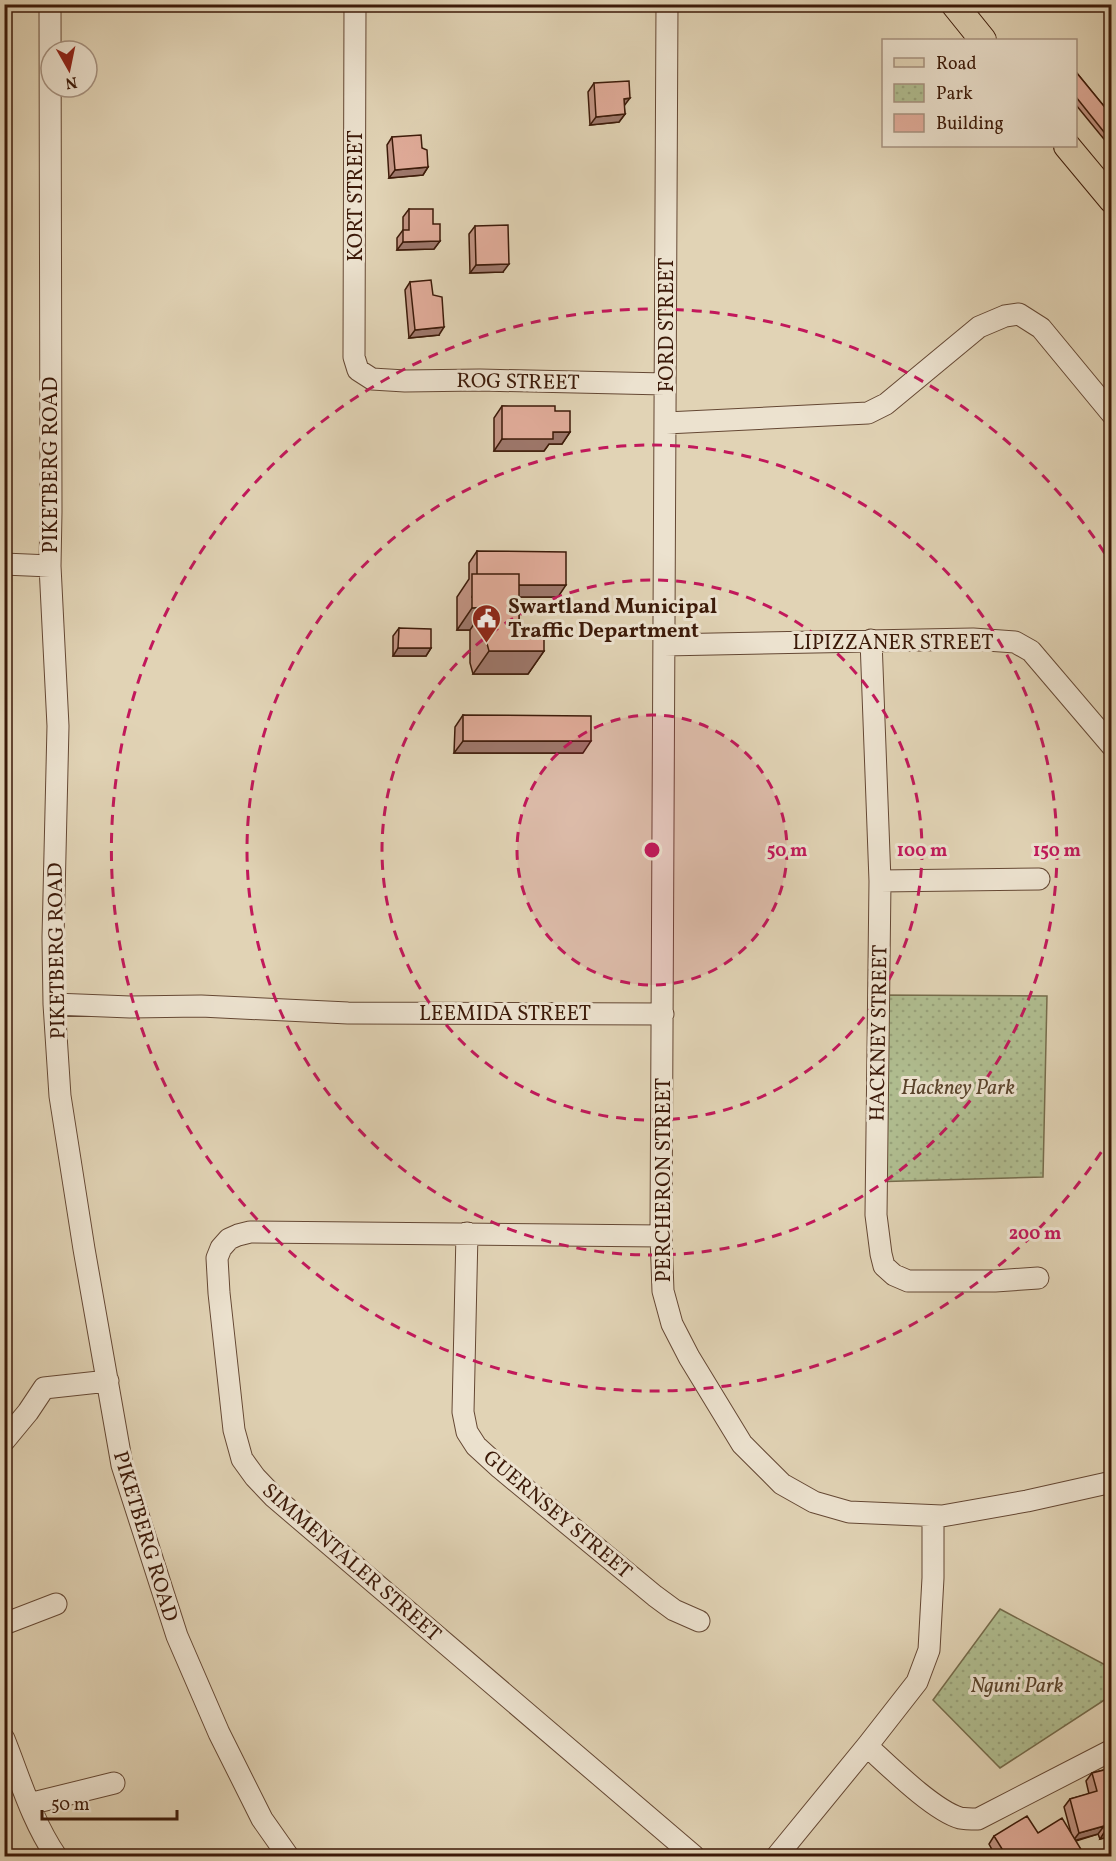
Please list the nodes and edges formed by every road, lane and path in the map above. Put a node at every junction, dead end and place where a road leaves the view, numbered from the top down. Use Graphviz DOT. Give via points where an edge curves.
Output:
graph roads {
  1 [pos="50,4"];
  2 [pos="355,4"];
  3 [pos="667,4"];
  4 [pos="954,4"];
  5 [pos="982,39"];
  6 [pos="1068,147"];
  7 [pos="1112,200"];
  8 [pos="372,379"];
  9 [pos="665,384"];
  10 [pos="1112,414"];
  11 [pos="666,423"];
  12 [pos="4,564"];
  13 [pos="50,566"];
  14 [pos="871,640"];
  15 [pos="663,645"];
  16 [pos="1112,746"];
  17 [pos="1039,879"];
  18 [pos="880,881"];
  19 [pos="54,1004"];
  20 [pos="663,1014"];
  21 [pos="467,1233"];
  22 [pos="661,1236"];
  23 [pos="1038,1278"];
  24 [pos="108,1382"];
  25 [pos="4,1441"];
  26 [pos="1112,1482"];
  27 [pos="933,1515"];
  28 [pos="56,1604"];
  29 [pos="699,1620"];
  30 [pos="4,1624"];
  31 [pos="4,1739"];
  32 [pos="867,1746"];
  33 [pos="1112,1750"];
  34 [pos="114,1783"];
  35 [pos="29,1804"];
  36 [pos="56,1857"];
  37 [pos="288,1857"];
  38 [pos="693,1857"];
  39 [pos="777,1857"];
  1 -- 13 [label="street, PIKETBERG ROAD"];
  2 -- 8 [label="street, KORT STREET" via="354,357 358,370"];
  3 -- 9 [label="street, FORD STREET"];
  4 -- 5 [label="main road"];
  6 -- 7 [label="main road"];
  8 -- 9 [label="street, ROG STREET"];
  9 -- 11 [label="street, FORD STREET"];
  10 -- 11 [label="street" via="1041,328 1019,314 979,327 886,404 868,413"];
  11 -- 15 [label="street, FORD STREET"];
  12 -- 13 [label="street"];
  13 -- 19 [label="street, PIKETBERG ROAD" via="58,726"];
  14 -- 15 [label="street, LIPIZZANER STREET"];
  14 -- 16 [label="street, LIPIZZANER STREET" via="1015,642 1031,651"];
  14 -- 18 [label="street, HACKNEY STREET"];
  15 -- 20 [label="street, PERCHERON STREET"];
  17 -- 18 [label="street"];
  18 -- 23 [label="street, HACKNEY STREET" via="876,1215 884,1266 894,1275 916,1282"];
  19 -- 20 [label="street, LEEMIDA STREET" via="348,1013"];
  19 -- 24 [label="street, PIKETBERG ROAD" via="60,1096"];
  20 -- 22 [label="street, PERCHERON STREET"];
  21 -- 22 [label="street, SIMMENTALER STREET"];
  21 -- 29 [label="street, GUERNSEY STREET" via="463,1412 467,1432 500,1468 655,1596 674,1610"];
  21 -- 38 [label="street, SIMMENTALER STREET" via="250,1232 229,1239 217,1258 219,1293 234,1430 242,1459 274,1497"];
  22 -- 27 [label="street, PERCHERON STREET" via="663,1291 672,1323 742,1444 782,1484 814,1502 849,1512"];
  24 -- 25 [label="street" via="44,1388"];
  24 -- 37 [label="street, PIKETBERG ROAD" via="122,1465 177,1636 262,1819"];
  26 -- 27 [label="street, PERCHERON STREET" via="1027,1501"];
  27 -- 32 [label="street" via="929,1650 917,1682"];
  28 -- 30 [label="street"];
  31 -- 35 [label="street"];
  32 -- 33 [label="street" via="932,1802 961,1819 978,1819"];
  32 -- 39 [label="street"];
  34 -- 35 [label="street"];
  35 -- 36 [label="street"];
}
